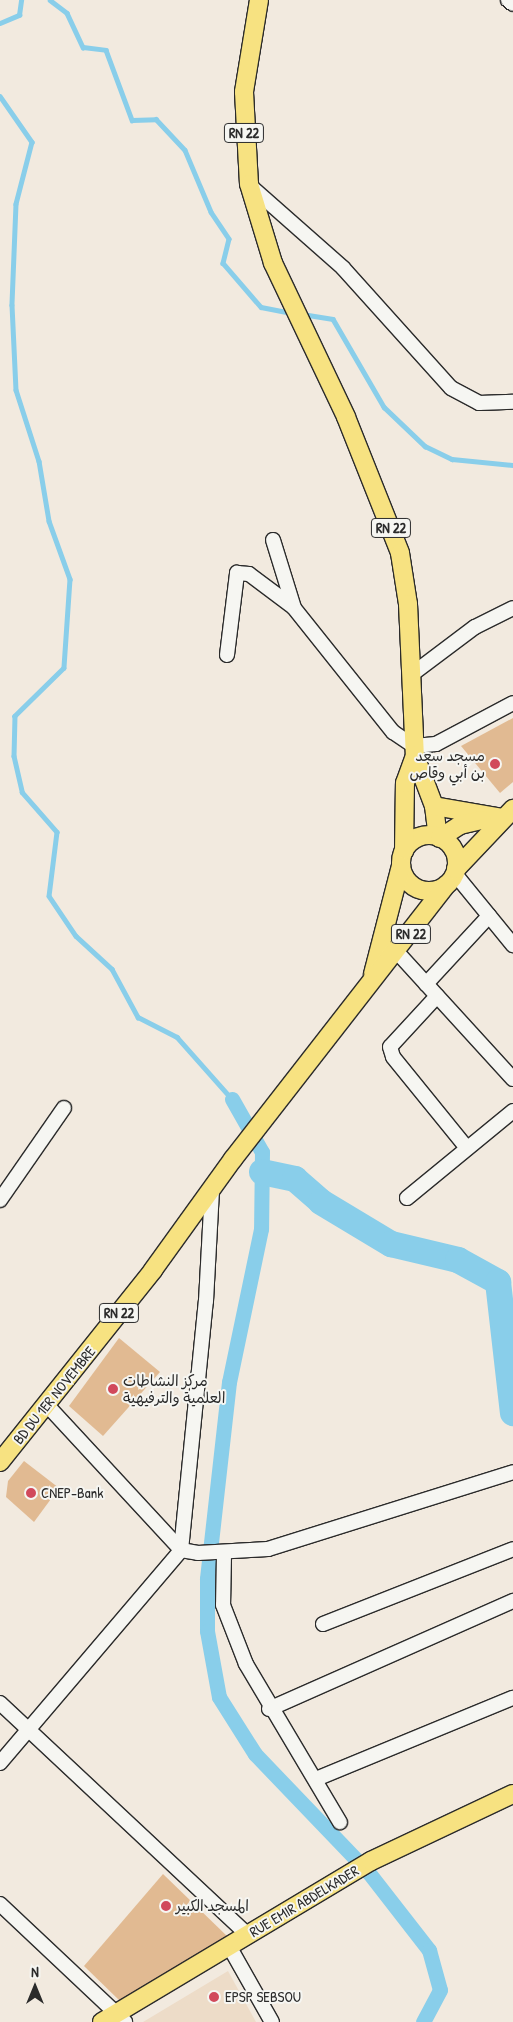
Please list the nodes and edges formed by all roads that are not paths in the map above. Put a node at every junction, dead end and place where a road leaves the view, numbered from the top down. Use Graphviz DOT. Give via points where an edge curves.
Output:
graph roads {
  1 [pos="259,0"];
  2 [pos="508,0"];
  3 [pos="513,4"];
  4 [pos="249,184"];
  5 [pos="513,402"];
  6 [pos="273,540"];
  7 [pos="294,608"];
  8 [pos="513,608"];
  9 [pos="227,655"];
  10 [pos="411,675"];
  11 [pos="513,703"];
  12 [pos="414,751"];
  13 [pos="434,806"];
  14 [pos="508,817"];
  15 [pos="439,837"];
  16 [pos="403,858"];
  17 [pos="452,876"];
  18 [pos="489,916"];
  19 [pos="513,945"];
  20 [pos="398,952"];
  21 [pos="371,981"];
  22 [pos="426,984"];
  23 [pos="437,996"];
  24 [pos="513,1079"];
  25 [pos="64,1108"];
  26 [pos="513,1111"];
  27 [pos="467,1148"];
  28 [pos="212,1189"];
  29 [pos="407,1198"];
  30 [pos="0,1200"];
  31 [pos="46,1404"];
  32 [pos="0,1462"];
  33 [pos="513,1473"];
  34 [pos="513,1549"];
  35 [pos="181,1550"];
  36 [pos="221,1555"];
  37 [pos="513,1601"];
  38 [pos="323,1624"];
  39 [pos="513,1698"];
  40 [pos="0,1703"];
  41 [pos="269,1709"];
  42 [pos="29,1730"];
  43 [pos="0,1763"];
  44 [pos="316,1779"];
  45 [pos="513,1794"];
  46 [pos="340,1822"];
  47 [pos="0,1904"];
  48 [pos="248,1935"];
  49 [pos="229,1946"];
  50 [pos="122,2017"];
  51 [pos="102,2022"];
  52 [pos="272,2022"];
  1 -- 4 [label="main road, RN 22" via="244,92"];
  2 -- 3 [label="street"];
  4 -- 5 [label="street" via="343,268 451,388 479,403"];
  4 -- 10 [label="main road, RN 22" via="273,263 296,318 346,417 400,553"];
  6 -- 7 [label="street"];
  7 -- 9 [label="street" via="249,574 237,573"];
  7 -- 12 [label="street" via="371,707"];
  8 -- 10 [label="street" via="475,627"];
  10 -- 12 [label="main road, RN 22"];
  11 -- 12 [label="street" via="450,739"];
  12 -- 13 [label="main road, RN 22"];
  12 -- 16 [label="main road, RN 22" via="405,783"];
  13 -- 14 [label="main road"];
  13 -- 15 [label="main road, RN 22"];
  14 -- 15 [label="main road" via="473,820"];
  14 -- 17 [label="main road"];
  15 -- 16 [label="main road" via="422,836"];
  15 -- 17 [label="main road" via="454,850"];
  16 -- 17 [label="main road" via="414,887 430,891"];
  16 -- 21 [label="main road, RN 22"];
  17 -- 18 [label="street"];
  17 -- 20 [label="main road, RN 22"];
  18 -- 19 [label="street"];
  18 -- 22 [label="street"];
  20 -- 21 [label="main road, RN 22"];
  20 -- 22 [label="street"];
  21 -- 28 [label="main road, BD DU 1ER NOVEMBRE / RN 22"];
  22 -- 23 [label="street"];
  23 -- 24 [label="street"];
  23 -- 27 [label="street" via="390,1047 393,1057"];
  25 -- 30 [label="street"];
  26 -- 27 [label="street"];
  27 -- 29 [label="street"];
  28 -- 31 [label="main road, BD DU 1ER NOVEMBRE / RN 22"];
  28 -- 35 [label="street" via="206,1301"];
  31 -- 32 [label="main road, BD DU 1ER NOVEMBRE / RN 22"];
  31 -- 35 [label="street"];
  33 -- 36 [label="street" via="268,1550"];
  34 -- 38 [label="street"];
  35 -- 36 [label="street"];
  35 -- 42 [label="street"];
  36 -- 41 [label="street" via="223,1605"];
  37 -- 41 [label="street"];
  39 -- 44 [label="street"];
  40 -- 42 [label="street"];
  41 -- 44 [label="street"];
  42 -- 43 [label="street"];
  42 -- 48 [label="street"];
  44 -- 46 [label="street"];
  45 -- 48 [label="main road, RUE EMIR ABDELKADER" via="371,1861"];
  47 -- 50 [label="street"];
  48 -- 49 [label="main road, RUE EMIR ABDELKADER"];
  49 -- 50 [label="main road, RUE EMIR ABDELKADER"];
  49 -- 52 [label="street"];
  50 -- 51 [label="main road, RUE EMIR ABDELKADER"];
}
